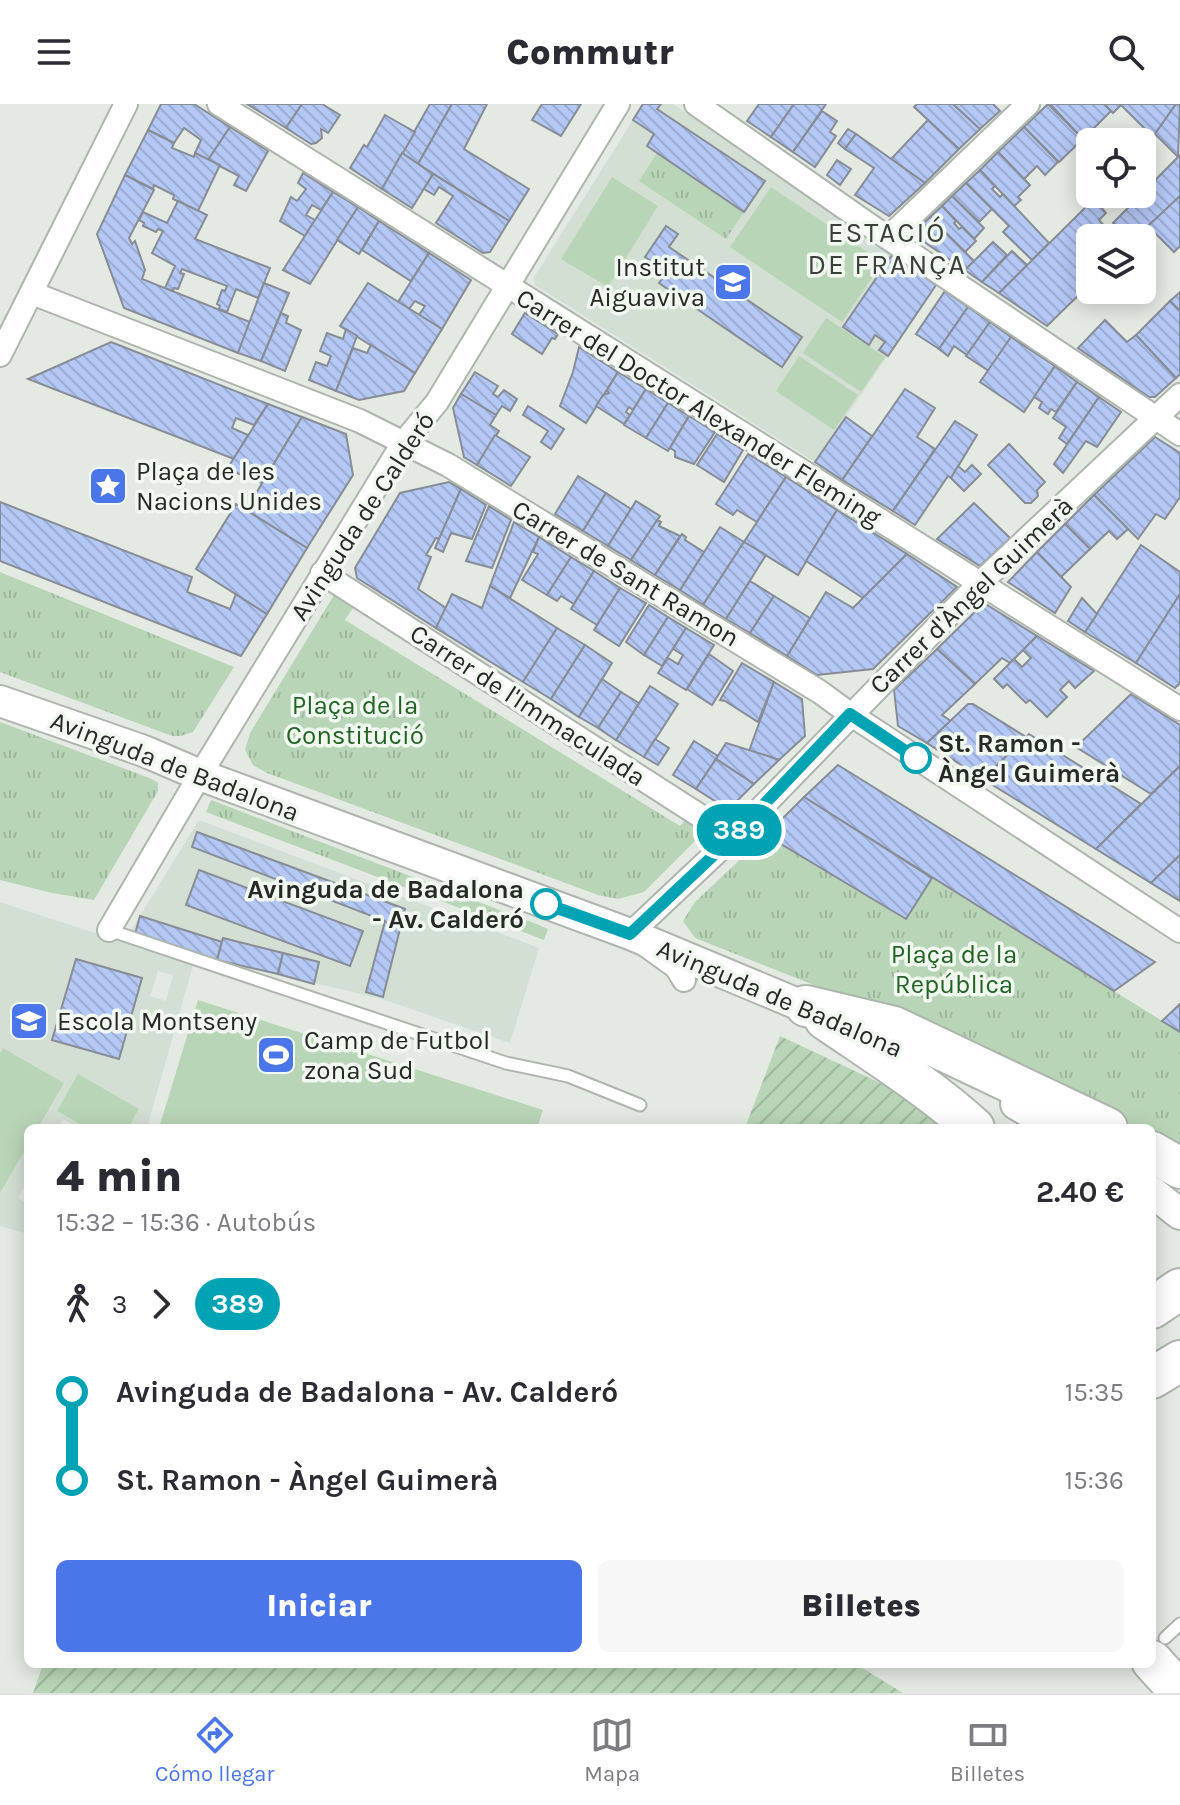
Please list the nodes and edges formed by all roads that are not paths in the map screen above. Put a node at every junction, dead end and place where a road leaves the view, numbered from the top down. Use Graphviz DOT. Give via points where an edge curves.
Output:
graph roads {
  1 [pos="126,104"];
  2 [pos="219,104"];
  3 [pos="618,104"];
  4 [pos="696,104"];
  5 [pos="1028,104"];
  6 [pos="888,238"];
  7 [pos="506,285"];
  8 [pos="32,293"];
  9 [pos="0,355"];
  10 [pos="1180,395"];
  11 [pos="1157,418"];
  12 [pos="1180,434"];
  13 [pos="403,443"];
  14 [pos="322,573"];
  15 [pos="979,584"];
  16 [pos="0,701"];
  17 [pos="1180,709"];
  18 [pos="850,714"];
  19 [pos="200,775"];
  20 [pos="733,837"];
  21 [pos="109,930"];
  22 [pos="1180,931"];
  23 [pos="630,934"];
  24 [pos="684,980"];
  25 [pos="806,1006"];
  26 [pos="640,1105"];
  27 [pos="969,1124"];
  28 [pos="1051,1124"];
  29 [pos="1099,1124"];
  30 [pos="1156,1154"];
  31 [pos="1180,1168"];
  32 [pos="1156,1195"];
  33 [pos="1180,1214"];
  34 [pos="1180,1289"];
  35 [pos="1156,1305"];
  36 [pos="1180,1361"];
  37 [pos="1156,1376"];
  38 [pos="1180,1624"];
  39 [pos="1156,1649"];
  40 [pos="1156,1661"];
  41 [pos="1153,1668"];
  42 [pos="1180,1692"];
  43 [pos="1157,1693"];
  1 -- 8 [label="street"];
  2 -- 7 [label="street, Carrer del Doctor Alexander Fleming"];
  3 -- 7 [label="street, Avinguda de Calderó"];
  4 -- 6 [label="street"];
  5 -- 6 [label="street"];
  6 -- 11 [label="street"];
  7 -- 13 [label="street, Avinguda de Calderó" via="437,402"];
  7 -- 15 [label="street, Carrer del Doctor Alexander Fleming"];
  8 -- 9 [label="street"];
  8 -- 13 [label="street, Carrer de Sant Ramon" via="360,421"];
  10 -- 11 [label="street, Carrer d'Àngel Guimerà"];
  11 -- 12 [label="street"];
  11 -- 15 [label="street, Carrer d'Àngel Guimerà"];
  13 -- 14 [label="street, Avinguda de Calderó"];
  13 -- 18 [label="street, Carrer de Sant Ramon" via="448,465"];
  14 -- 19 [label="street, Avinguda de Calderó"];
  14 -- 20 [label="street, Carrer de l'Immaculada"];
  15 -- 17 [label="street, Carrer del Doctor Alexander Fleming"];
  15 -- 18 [label="street, Carrer d'Àngel Guimerà"];
  16 -- 19 [label="street, Avinguda de Badalona"];
  18 -- 20 [label="street, Carrer d'Àngel Guimerà"];
  18 -- 22 [label="street, Carrer de Sant Ramon"];
  19 -- 21 [label="street, Avinguda de Calderó"];
  19 -- 23 [label="street, Avinguda de Badalona"];
  20 -- 23 [label="street, Carrer d'Àngel Guimerà"];
  21 -- 26 [label="lane" via="506,1063 568,1076"];
  23 -- 24 [label="street" via="676,967"];
  23 -- 25 [label="street, Avinguda de Badalona"];
  25 -- 27 [label="highway"];
  25 -- 28 [label="street, Avinguda de Badalona"];
  25 -- 29 [label="highway" via="894,1027"];
  30 -- 31 [label="highway"];
  32 -- 33 [label="street"];
  34 -- 35 [label="highway"];
  36 -- 37 [label="highway"];
  38 -- 39 [label="lane"];
  40 -- 42 [label="highway"];
  41 -- 43 [label="highway"];
}
